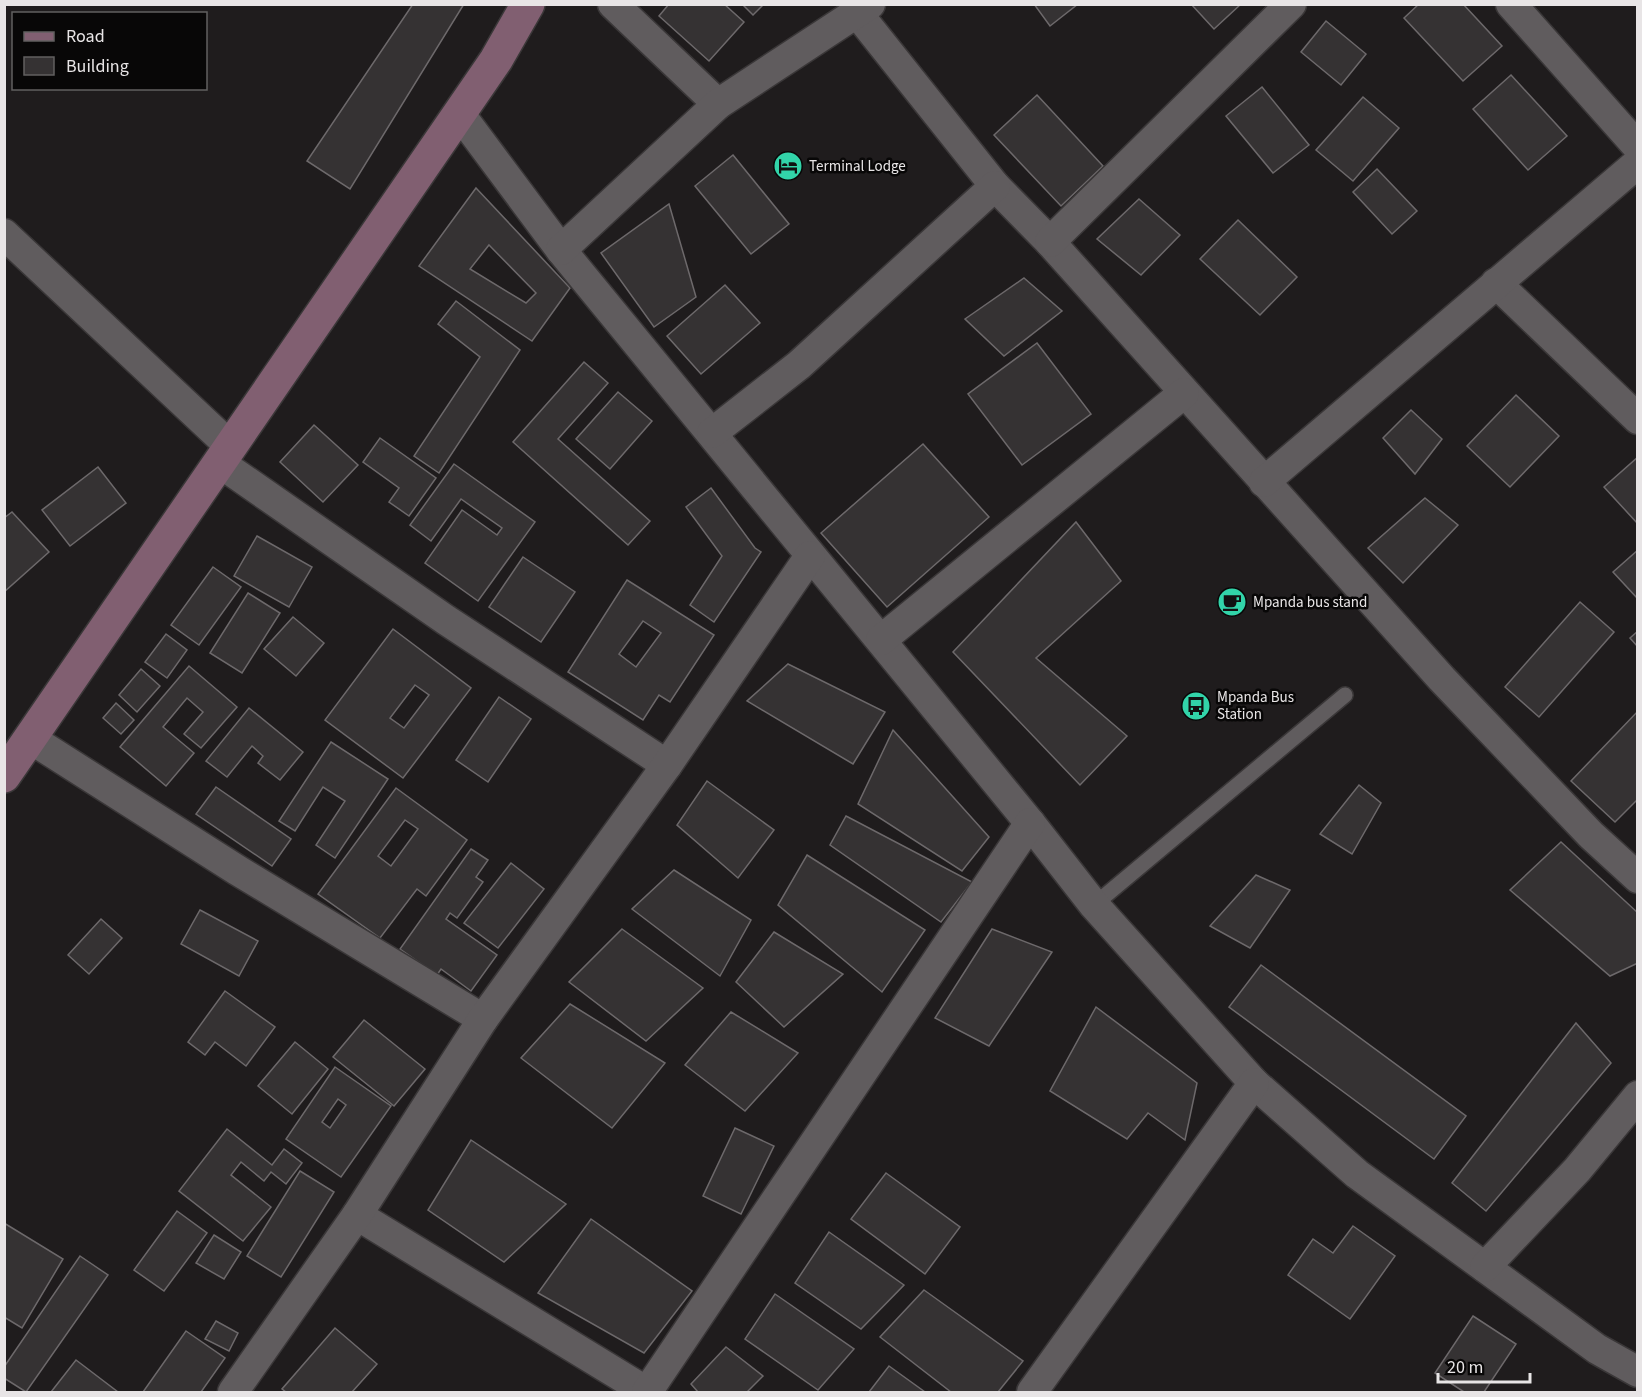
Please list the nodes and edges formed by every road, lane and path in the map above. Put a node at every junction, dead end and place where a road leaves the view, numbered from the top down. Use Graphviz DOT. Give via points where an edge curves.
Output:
graph roads {
  1 [pos="528,4"];
  2 [pos="613,4"];
  3 [pos="1291,4"];
  4 [pos="1512,4"];
  5 [pos="864,9"];
  6 [pos="718,104"];
  7 [pos="459,113"];
  8 [pos="1638,147"];
  9 [pos="1638,163"];
  10 [pos="995,186"];
  11 [pos="4,234"];
  12 [pos="1050,242"];
  13 [pos="561,250"];
  14 [pos="1496,283"];
  15 [pos="1184,393"];
  16 [pos="1638,419"];
  17 [pos="712,433"];
  18 [pos="225,455"];
  19 [pos="1264,482"];
  20 [pos="810,556"];
  21 [pos="881,640"];
  22 [pos="1345,695"];
  23 [pos="31,739"];
  24 [pos="667,765"];
  25 [pos="4,777"];
  26 [pos="1030,822"];
  27 [pos="1638,878"];
  28 [pos="1094,905"];
  29 [pos="483,1019"];
  30 [pos="1254,1083"];
  31 [pos="1638,1096"];
  32 [pos="357,1215"];
  33 [pos="1485,1267"];
  34 [pos="1638,1372"];
  35 [pos="232,1392"];
  36 [pos="647,1392"];
  37 [pos="1032,1392"];
  1 -- 7 [label="street"];
  2 -- 6 [label="street"];
  3 -- 12 [label="street"];
  4 -- 8 [label="street"];
  5 -- 6 [label="street"];
  5 -- 10 [label="street"];
  6 -- 13 [label="street"];
  7 -- 13 [label="street"];
  7 -- 18 [label="street"];
  9 -- 14 [label="street"];
  10 -- 12 [label="street"];
  10 -- 17 [label="street" via="799,365"];
  11 -- 18 [label="street"];
  12 -- 15 [label="street"];
  13 -- 17 [label="street"];
  14 -- 16 [label="street"];
  14 -- 19 [label="street"];
  15 -- 19 [label="street"];
  15 -- 21 [label="street"];
  17 -- 20 [label="street"];
  18 -- 23 [label="street"];
  18 -- 24 [label="street" via="446,620"];
  19 -- 27 [label="street" via="1442,679"];
  20 -- 21 [label="street"];
  20 -- 24 [label="street"];
  21 -- 26 [label="street"];
  22 -- 28 [label="lane"];
  23 -- 25 [label="street"];
  23 -- 29 [label="street"];
  24 -- 29 [label="street"];
  26 -- 28 [label="street"];
  26 -- 36 [label="street"];
  28 -- 30 [label="street"];
  29 -- 32 [label="street"];
  30 -- 33 [label="street" via="1357,1174"];
  30 -- 37 [label="street"];
  31 -- 33 [label="street" via="1577,1170"];
  32 -- 35 [label="street"];
  32 -- 36 [label="street"];
  33 -- 34 [label="street" via="1598,1349"];
}
